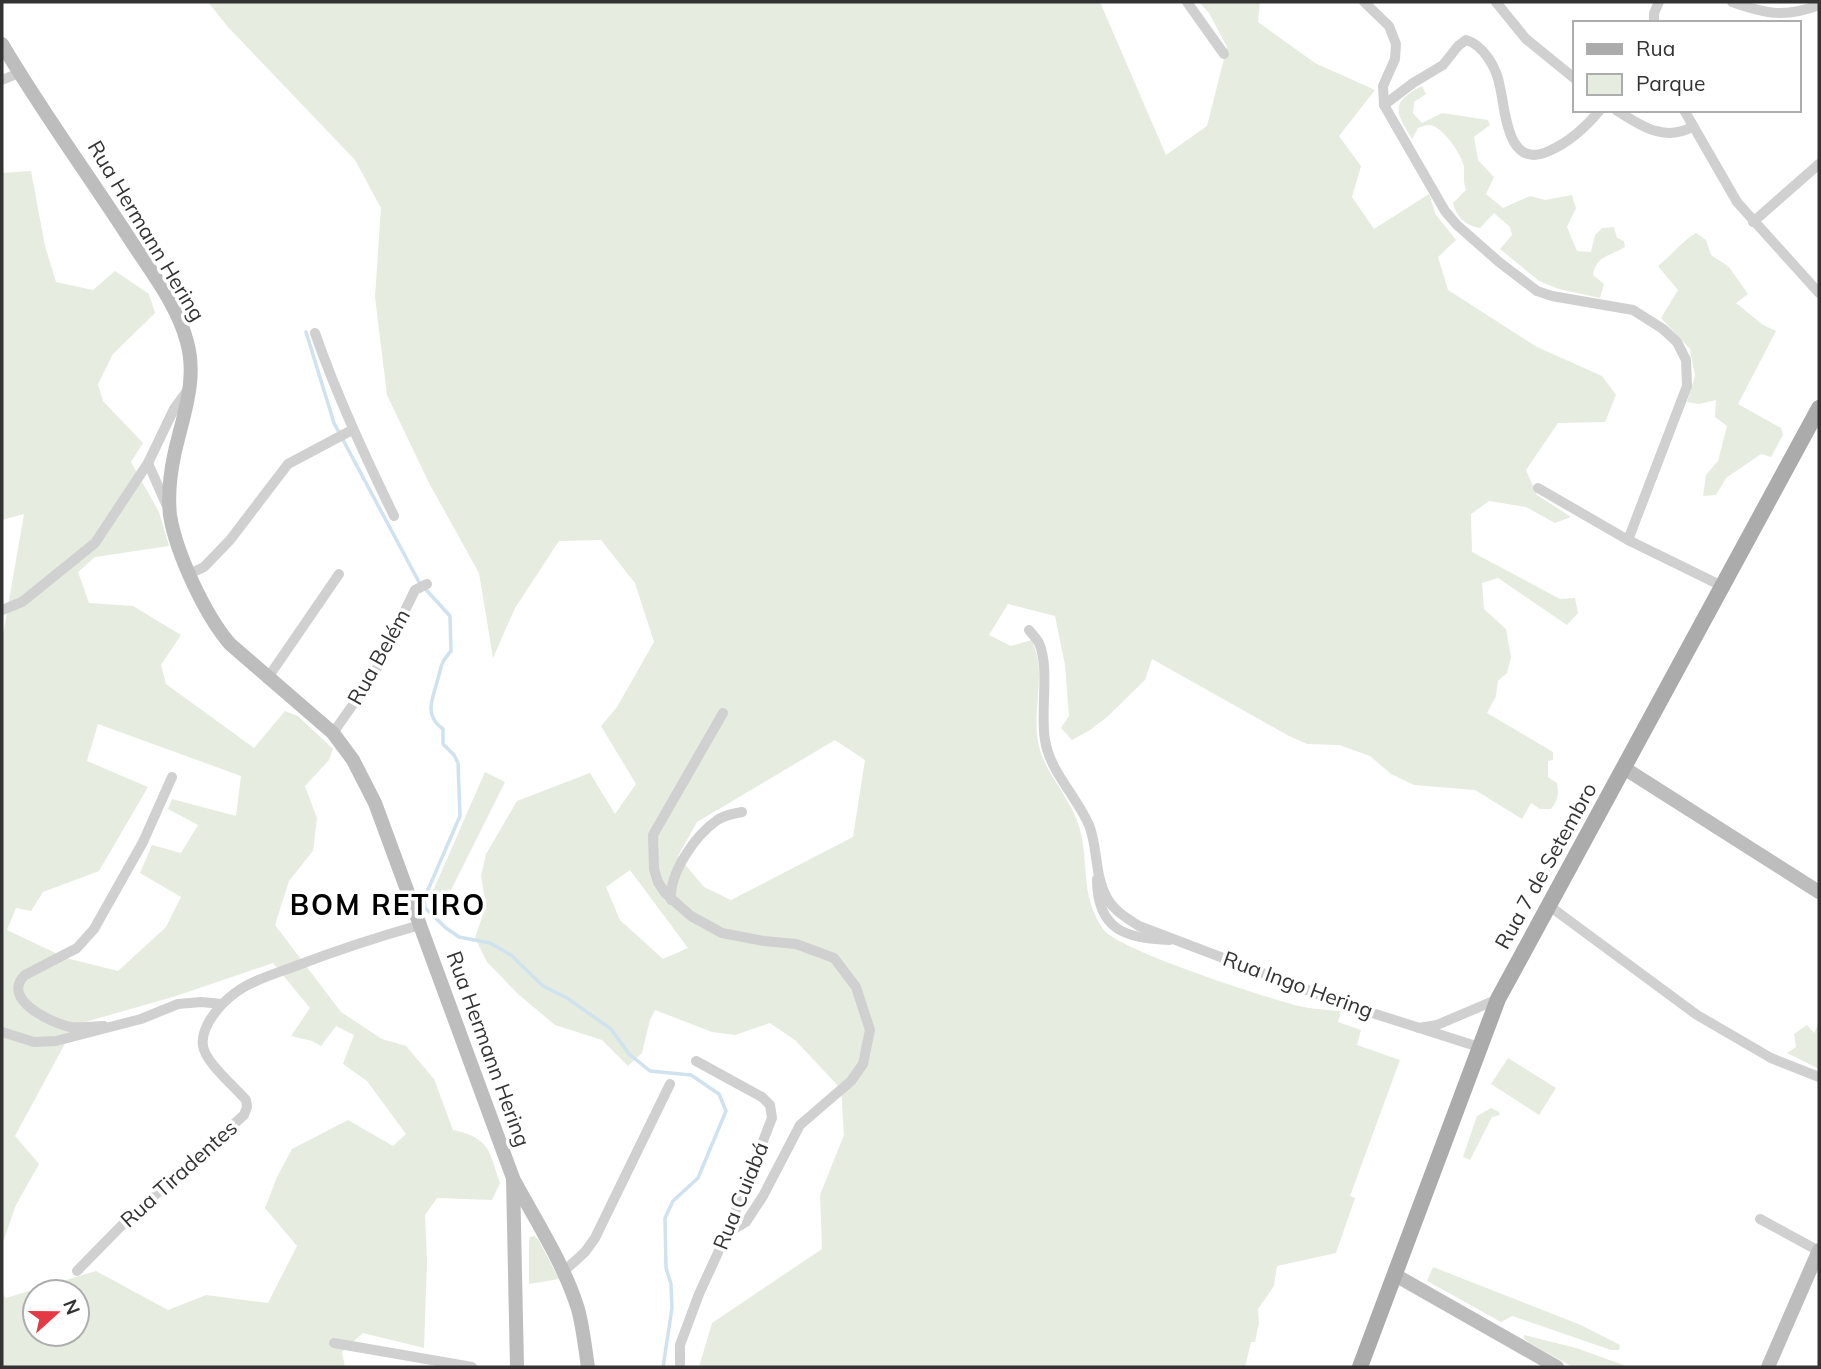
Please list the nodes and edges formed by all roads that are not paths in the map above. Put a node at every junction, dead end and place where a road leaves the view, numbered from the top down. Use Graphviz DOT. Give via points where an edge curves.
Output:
graph roads {
  1 [pos="1187,2"];
  2 [pos="1364,2"];
  3 [pos="1496,2"];
  4 [pos="1659,2"];
  5 [pos="1732,2"];
  6 [pos="1819,5"];
  7 [pos="1654,21"];
  8 [pos="2,44"];
  9 [pos="1224,54"];
  10 [pos="19,73"];
  11 [pos="1573,77"];
  12 [pos="2,80"];
  13 [pos="1384,105"];
  14 [pos="1598,112"];
  15 [pos="1619,112"];
  16 [pos="1685,112"];
  17 [pos="1692,127"];
  18 [pos="1819,164"];
  19 [pos="1753,222"];
  20 [pos="1819,293"];
  21 [pos="315,333"];
  22 [pos="190,388"];
  23 [pos="1819,408"];
  24 [pos="344,433"];
  25 [pos="148,463"];
  26 [pos="1538,488"];
  27 [pos="394,516"];
  28 [pos="170,517"];
  29 [pos="1628,540"];
  30 [pos="189,574"];
  31 [pos="339,574"];
  32 [pos="427,584"];
  33 [pos="1722,586"];
  34 [pos="2,610"];
  35 [pos="1029,630"];
  36 [pos="267,679"];
  37 [pos="723,713"];
  38 [pos="333,733"];
  39 [pos="1624,768"];
  40 [pos="172,777"];
  41 [pos="742,812"];
  42 [pos="1819,890"];
  43 [pos="671,900"];
  44 [pos="1548,905"];
  45 [pos="420,925"];
  46 [pos="1498,999"];
  47 [pos="222,1004"];
  48 [pos="104,1026"];
  49 [pos="1418,1028"];
  50 [pos="2,1032"];
  51 [pos="1479,1047"];
  52 [pos="696,1061"];
  53 [pos="1819,1077"];
  54 [pos="670,1084"];
  55 [pos="513,1178"];
  56 [pos="1760,1219"];
  57 [pos="541,1230"];
  58 [pos="516,1233"];
  59 [pos="727,1233"];
  60 [pos="1819,1250"];
  61 [pos="77,1271"];
  62 [pos="563,1272"];
  63 [pos="1395,1275"];
  64 [pos="334,1343"];
  65 [pos="1530,1351"];
  66 [pos="472,1367"];
  67 [pos="517,1367"];
  68 [pos="588,1367"];
  69 [pos="680,1367"];
  70 [pos="1360,1367"];
  71 [pos="1534,1367"];
  72 [pos="1557,1367"];
  73 [pos="1768,1367"];
  1 -- 9 [label="street"];
  2 -- 13 [label="street" via="1389,26 1396,44 1383,86"];
  3 -- 11 [label="street" via="1526,39"];
  4 -- 7 [label="street"];
  5 -- 6 [label="street" via="1779,15"];
  8 -- 10 [label="street, Rua Hermann Hering"];
  10 -- 12 [label="street"];
  10 -- 22 [label="street, Rua Hermann Hering" via="173,309 190,355"];
  13 -- 14 [label="street" via="1443,65 1466,40 1476,44 1489,60 1500,86 1507,126 1526,155 1560,146"];
  13 -- 29 [label="street" via="1445,211 1523,282 1552,296 1633,310 1677,342 1686,360 1687,386"];
  15 -- 17 [label="street" via="1669,135"];
  16 -- 17 [label="street"];
  17 -- 19 [label="street"];
  18 -- 19 [label="street"];
  19 -- 20 [label="street"];
  21 -- 24 [label="street"];
  22 -- 25 [label="street" via="174,409"];
  22 -- 28 [label="street, Rua Hermann Hering" via="171,475"];
  23 -- 33 [label="main road, Rua 7 de Setembro"];
  24 -- 27 [label="street"];
  24 -- 30 [label="street" via="288,464 230,540 204,567"];
  25 -- 28 [label="street"];
  25 -- 34 [label="street" via="95,543 22,602"];
  26 -- 29 [label="street"];
  28 -- 30 [label="street, Rua Hermann Hering"];
  29 -- 33 [label="street"];
  30 -- 36 [label="street, Rua Hermann Hering" via="218,631"];
  31 -- 36 [label="street"];
  32 -- 38 [label="street, Rua Belém" via="415,590 373,676"];
  33 -- 39 [label="main road, Rua 7 de Setembro"];
  35 -- 49 [label="street, Rua Ingo Hering" via="1039,643 1048,756 1090,828 1097,870 1117,912 1139,926"];
  36 -- 38 [label="street, Rua Hermann Hering"];
  37 -- 43 [label="street" via="653,835 654,869"];
  38 -- 45 [label="street, Rua Hermann Hering" via="375,803"];
  39 -- 42 [label="street"];
  39 -- 44 [label="main road, Rua 7 de Setembro"];
  40 -- 48 [label="street" via="143,842 94,929 77,948 20,980 19,996 28,1008 47,1019 72,1027"];
  41 -- 43 [label="street" via="716,820 698,840 673,877"];
  43 -- 59 [label="street" via="722,933 796,944 834,958 856,987 870,1030 863,1064 851,1082 800,1125 746,1222"];
  44 -- 46 [label="main road, Rua 7 de Setembro"];
  44 -- 53 [label="street" via="1697,1015 1771,1058"];
  45 -- 47 [label="street, Rua Tiradentes" via="276,973"];
  45 -- 55 [label="street, Rua Hermann Hering"];
  46 -- 49 [label="street"];
  46 -- 51 [label="main road, Rua 7 de Setembro"];
  47 -- 48 [label="street" via="178,1004"];
  47 -- 61 [label="street, Rua Tiradentes" via="202,1038 203,1049 246,1100 244,1115"];
  48 -- 50 [label="street" via="56,1041 34,1042"];
  49 -- 51 [label="street, Rua Ingo Hering"];
  51 -- 63 [label="main road, Rua 7 de Setembro"];
  52 -- 59 [label="street, Rua Cuiabá" via="770,1105 772,1118"];
  54 -- 62 [label="street" via="595,1238"];
  55 -- 57 [label="street"];
  55 -- 58 [label="street, Rua Hermann Hering"];
  56 -- 60 [label="street"];
  57 -- 58 [label="street"];
  57 -- 62 [label="street"];
  58 -- 67 [label="street, Rua Hermann Hering"];
  59 -- 69 [label="street, Rua Cuiabá" via="680,1345"];
  60 -- 73 [label="street"];
  62 -- 68 [label="street" via="578,1309"];
  63 -- 65 [label="street"];
  63 -- 70 [label="main road, Rua 7 de Setembro"];
  64 -- 66 [label="street"];
  65 -- 71 [label="street"];
  65 -- 72 [label="street"];
}
